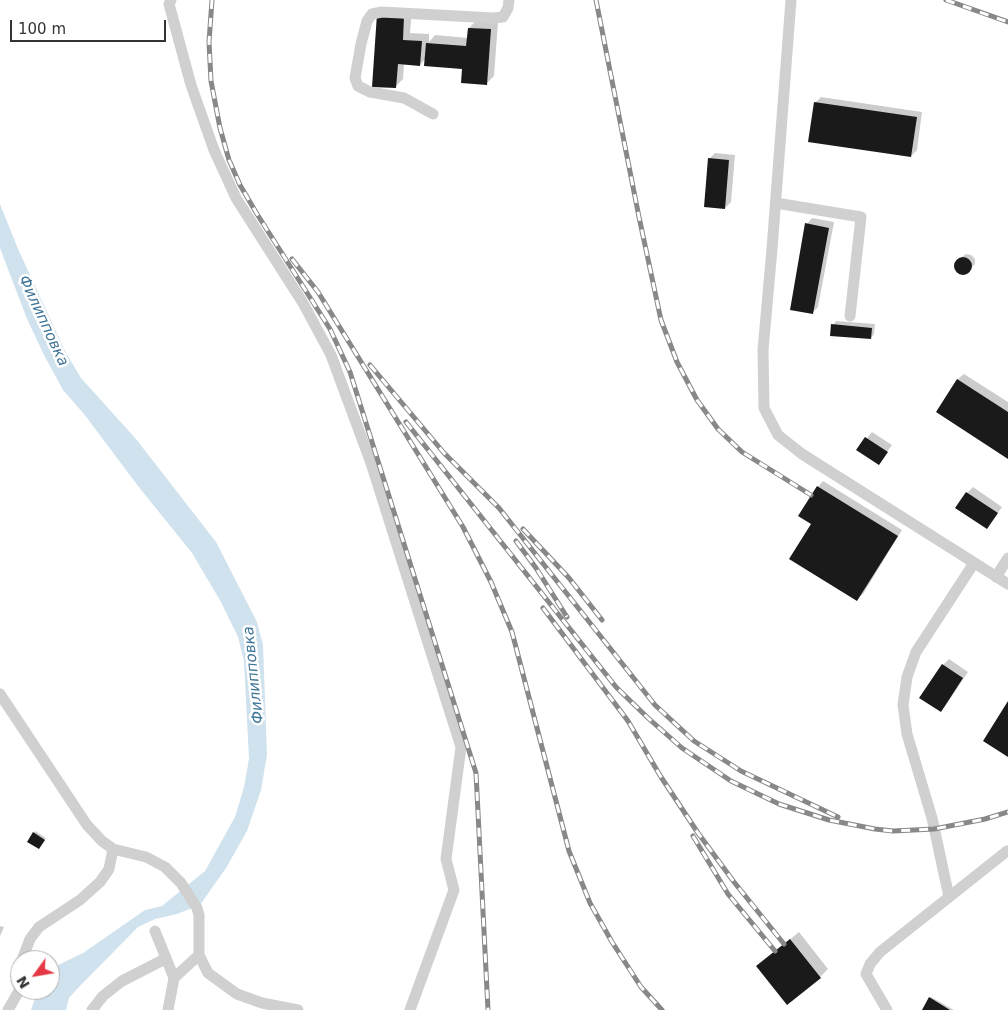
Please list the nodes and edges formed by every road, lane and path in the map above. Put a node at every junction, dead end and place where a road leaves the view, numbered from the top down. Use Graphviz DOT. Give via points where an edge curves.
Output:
graph roads {
  1 [pos="171,0"];
  2 [pos="509,0"];
  3 [pos="791,0"];
  4 [pos="433,114"];
  5 [pos="776,203"];
  6 [pos="850,316"];
  7 [pos="1008,558"];
  8 [pos="974,563"];
  9 [pos="996,577"];
  10 [pos="1008,584"];
  11 [pos="2,702"];
  12 [pos="113,849"];
  13 [pos="1007,851"];
  14 [pos="949,897"];
  15 [pos="155,931"];
  16 [pos="26,950"];
  17 [pos="200,955"];
  18 [pos="165,959"];
  19 [pos="174,978"];
  20 [pos="92,1010"];
  21 [pos="168,1010"];
  22 [pos="298,1010"];
  23 [pos="410,1010"];
  24 [pos="887,1010"];
  1 -- 23 [label="street" via="191,85 214,150 236,198 303,304 331,356 371,463 461,747 446,858 454,890"];
  2 -- 4 [label="street" via="502,16 493,18 372,14 361,44 355,78 358,86 370,92 404,98"];
  3 -- 5 [label="street"];
  5 -- 6 [label="street" via="861,217"];
  5 -- 8 [label="street" via="763,350 764,408 778,435 802,454"];
  7 -- 9 [label="street"];
  8 -- 9 [label="street"];
  8 -- 14 [label="street" via="916,652 907,677 903,705 907,734 932,818"];
  9 -- 10 [label="street"];
  11 -- 12 [label="street" via="87,824"];
  12 -- 16 [label="street" via="109,869 100,882 68,909 39,927"];
  12 -- 17 [label="street" via="146,857 165,867 181,883 199,915"];
  13 -- 14 [label="street"];
  14 -- 24 [label="street" via="880,952 869,965 866,974"];
  15 -- 18 [label="street"];
  17 -- 19 [label="street"];
  17 -- 22 [label="street" via="208,973 237,994"];
  18 -- 19 [label="street"];
  18 -- 20 [label="street" via="122,981"];
  19 -- 21 [label="street"];
}
